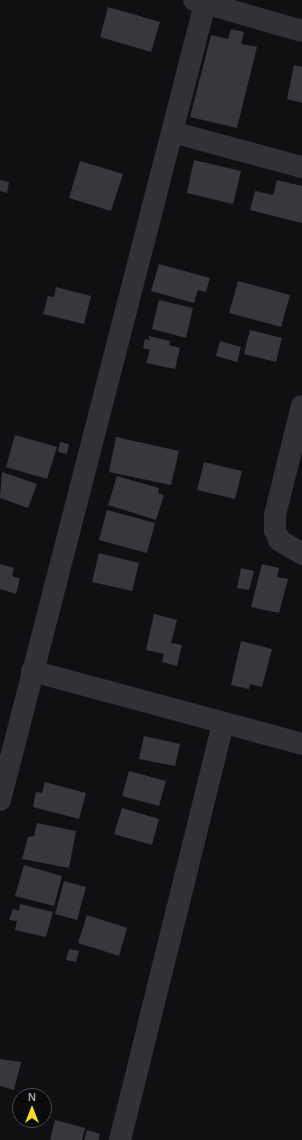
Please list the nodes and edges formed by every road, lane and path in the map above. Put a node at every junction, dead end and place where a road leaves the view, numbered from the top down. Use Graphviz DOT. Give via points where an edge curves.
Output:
graph roads {
  1 [pos="202,1"];
  2 [pos="302,31"];
  3 [pos="172,132"];
  4 [pos="302,167"];
  5 [pos="302,406"];
  6 [pos="302,554"];
  7 [pos="32,672"];
  8 [pos="223,723"];
  9 [pos="302,744"];
  10 [pos="0,800"];
  11 [pos="120,1140"];
  1 -- 2 [label="street"];
  1 -- 3 [label="street"];
  3 -- 4 [label="street"];
  3 -- 7 [label="street"];
  5 -- 6 [label="street" via="275,515 275,530 279,540"];
  7 -- 8 [label="street"];
  7 -- 10 [label="street"];
  8 -- 9 [label="street"];
  8 -- 11 [label="street"];
}
